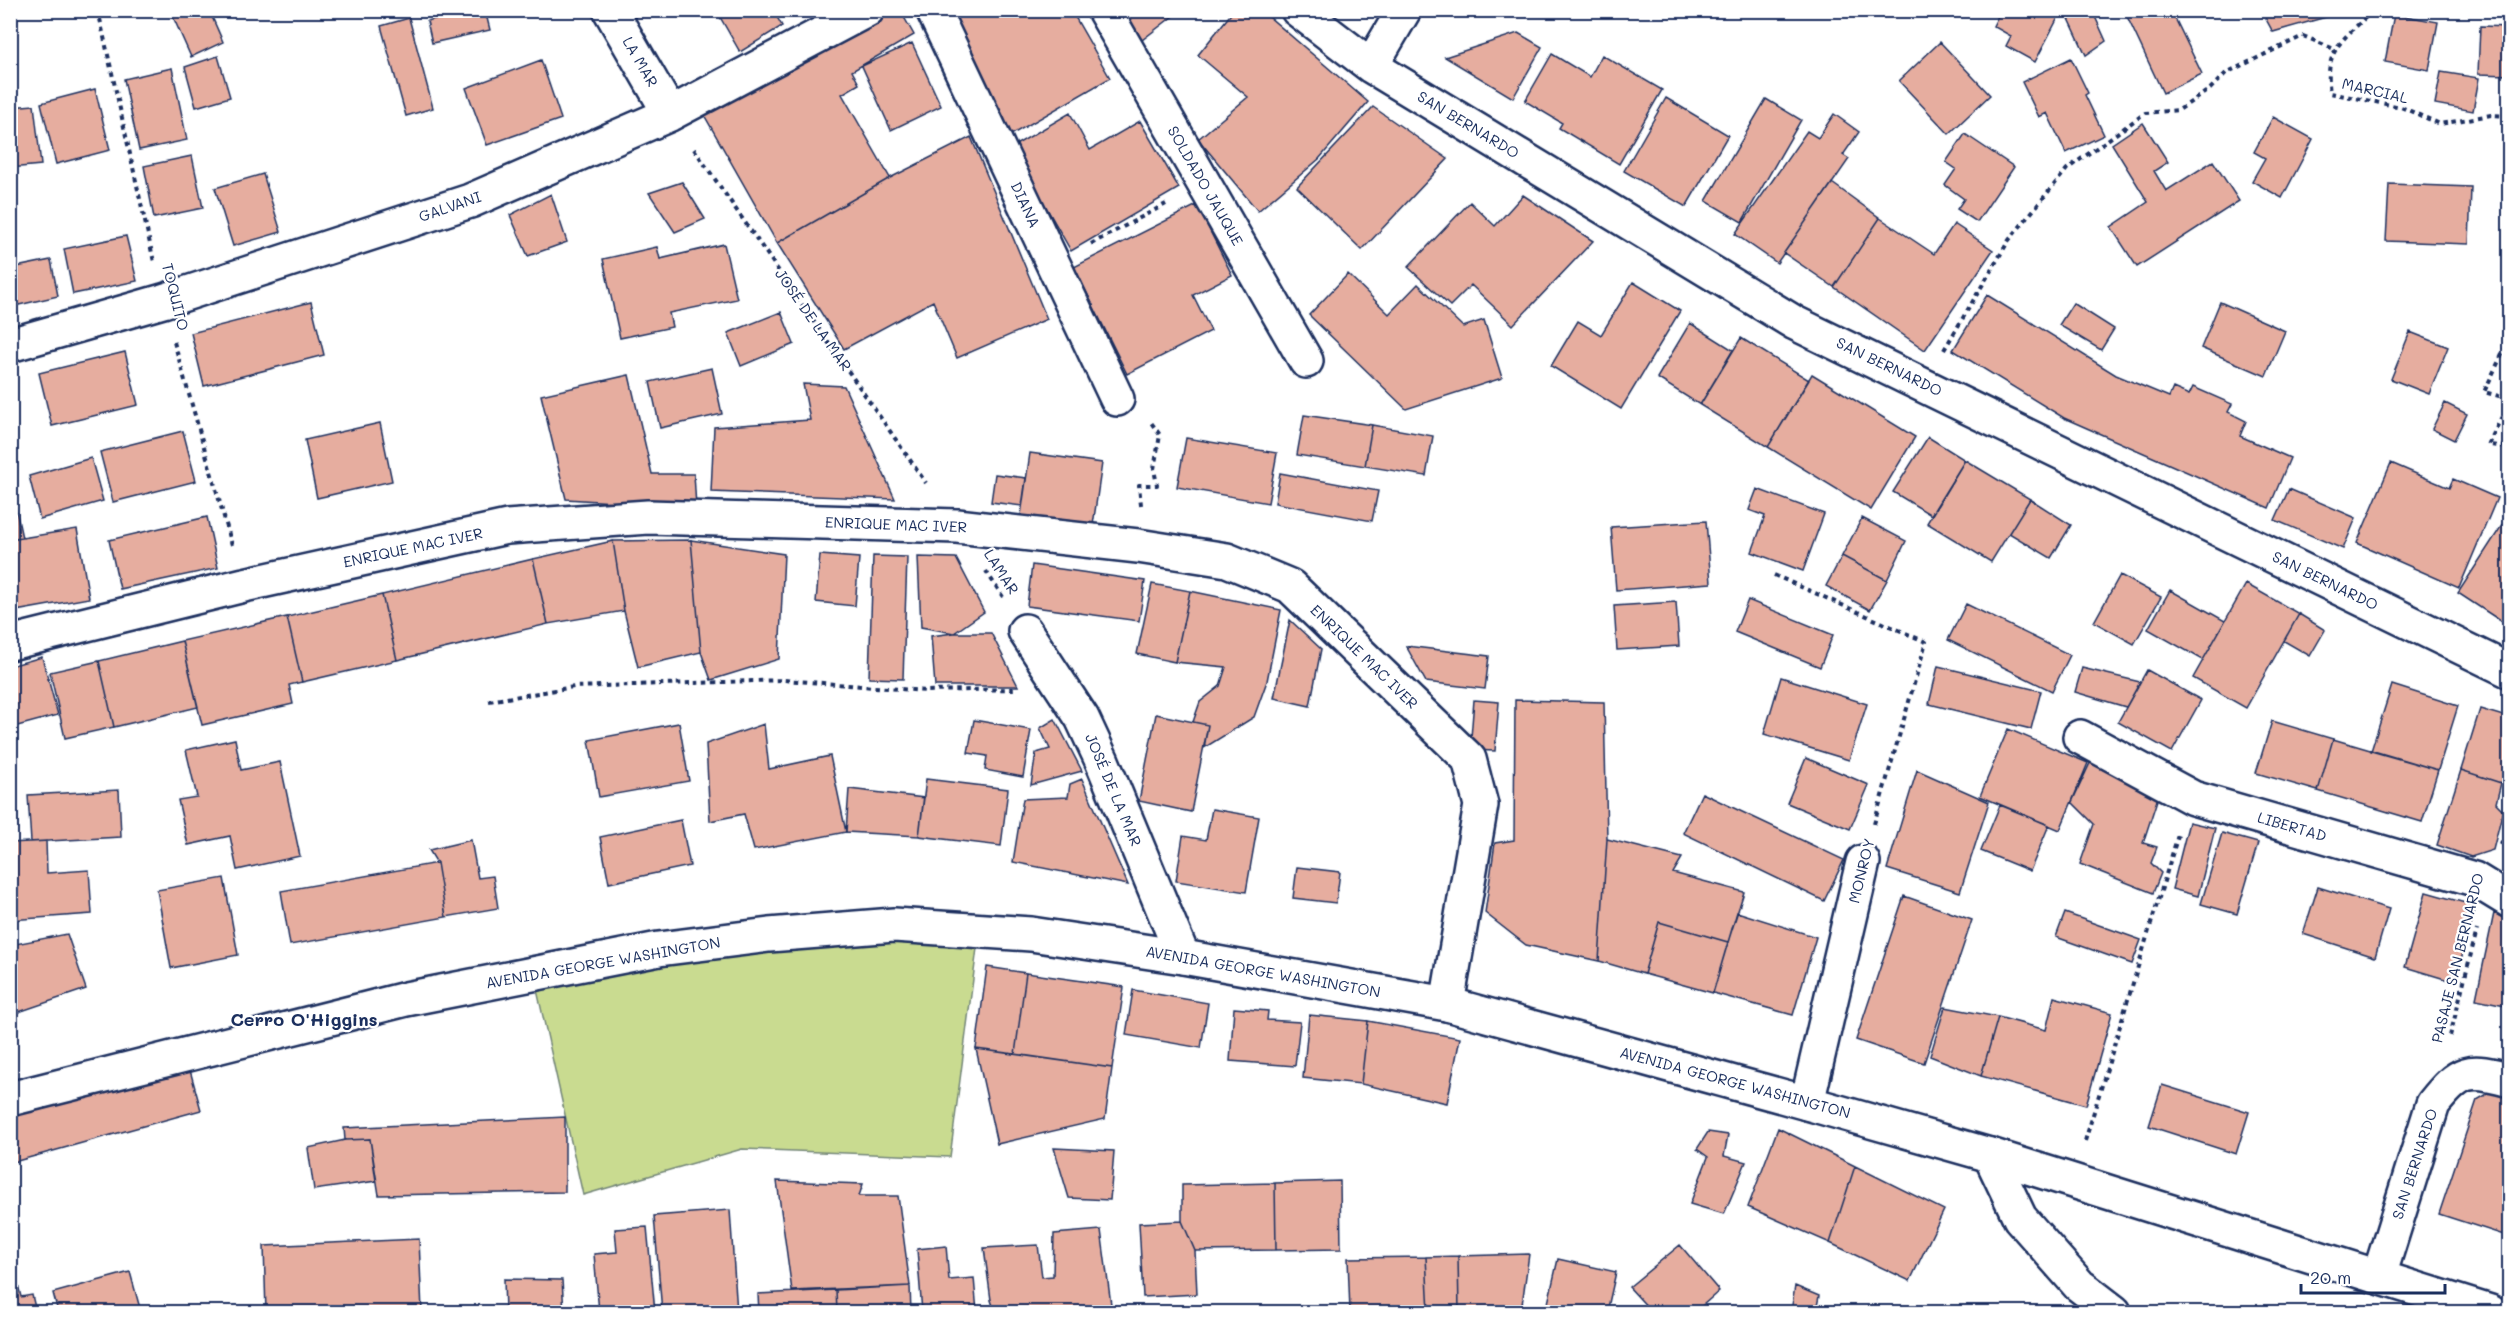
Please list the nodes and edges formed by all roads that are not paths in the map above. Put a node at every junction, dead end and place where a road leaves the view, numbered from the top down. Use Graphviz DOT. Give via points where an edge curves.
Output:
graph roads {
  1 [pos="610,10"];
  2 [pos="867,10"];
  3 [pos="933,10"];
  4 [pos="1104,10"];
  5 [pos="1298,10"];
  6 [pos="1404,10"];
  7 [pos="1371,66"];
  8 [pos="670,114"];
  9 [pos="10,345"];
  10 [pos="1306,361"];
  11 [pos="1117,399"];
  12 [pos="1025,631"];
  13 [pos="10,643"];
  14 [pos="2510,671"];
  15 [pos="2080,737"];
  16 [pos="1863,862"];
  17 [pos="2498,895"];
  18 [pos="1183,957"];
  19 [pos="1447,1004"];
  20 [pos="2510,1080"];
  21 [pos="10,1099"];
  22 [pos="1807,1102"];
  23 [pos="1990,1155"];
  24 [pos="2379,1276"];
  25 [pos="2114,1312"];
  26 [pos="2490,1312"];
  1 -- 8 [label="street, LA MAR"];
  2 -- 8 [label="street, GALVANI"];
  3 -- 11 [label="street, DIANA"];
  4 -- 10 [label="street, SOLDADO JAUQUE"];
  5 -- 7 [label="street, SAN BERNARDO"];
  6 -- 7 [label="street"];
  7 -- 14 [label="street, SAN BERNARDO" via="1795,323"];
  8 -- 9 [label="street, GALVANI" via="470,201 163,301"];
  12 -- 18 [label="street, JOSÉ DE LA MAR" via="1082,718"];
  13 -- 19 [label="street, ENRIQUE MAC IVER" via="244,585 507,527 648,517 957,526 1227,560 1290,586 1469,759 1481,805"];
  15 -- 17 [label="street, LIBERTAD" via="2193,798 2474,879"];
  16 -- 22 [label="street, MONROY"];
  18 -- 19 [label="street, AVENIDA GEORGE WASHINGTON"];
  18 -- 21 [label="street, AVENIDA GEORGE WASHINGTON" via="1031,934 894,925 770,935 659,950 405,999"];
  19 -- 22 [label="street, AVENIDA GEORGE WASHINGTON"];
  20 -- 24 [label="street, SAN BERNARDO" via="2465,1073 2448,1084 2433,1104"];
  22 -- 23 [label="street, AVENIDA GEORGE WASHINGTON"];
  23 -- 24 [label="street, AVENIDA GEORGE WASHINGTON"];
  23 -- 25 [label="street" via="2020,1218 2079,1285"];
  24 -- 26 [label="street, AVENIDA GEORGE WASHINGTON"];
}
